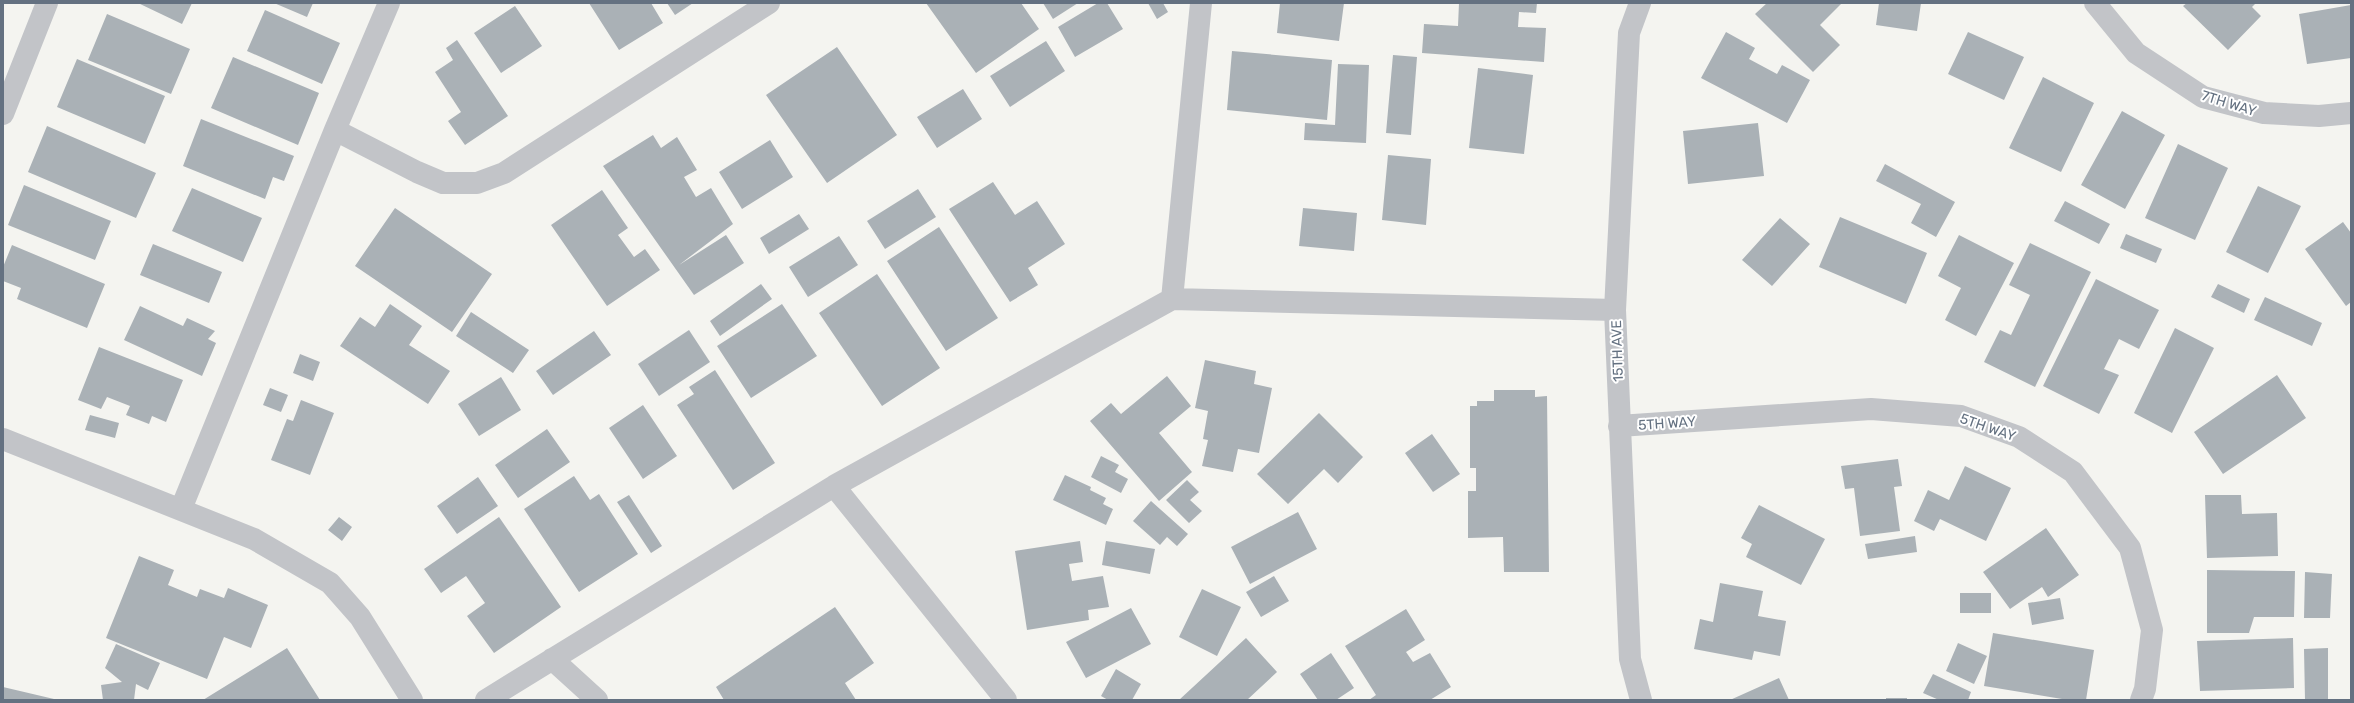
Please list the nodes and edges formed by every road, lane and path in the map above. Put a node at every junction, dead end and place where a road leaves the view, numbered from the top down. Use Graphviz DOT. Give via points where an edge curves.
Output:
graph roads {
  1 [pos="47,3"];
  2 [pos="389,3"];
  3 [pos="769,3"];
  4 [pos="1200,3"];
  5 [pos="1640,3"];
  6 [pos="2095,3"];
  7 [pos="2351,113"];
  8 [pos="3,114"];
  9 [pos="335,130"];
  10 [pos="1172,299"];
  11 [pos="1615,310"];
  12 [pos="1619,426"];
  13 [pos="3,439"];
  14 [pos="834,486"];
  15 [pos="181,509"];
  16 [pos="552,659"];
  17 [pos="412,700"];
  18 [pos="486,700"];
  19 [pos="597,700"];
  20 [pos="1006,700"];
  21 [pos="1641,700"];
  22 [pos="2141,700"];
  1 -- 8 [label="street"];
  2 -- 9 [label="street"];
  3 -- 9 [label="street" via="504,172 477,183 443,183 416,172"];
  4 -- 10 [label="street"];
  5 -- 11 [label="street, 15TH AVE" via="1629,33"];
  6 -- 7 [label="street, 7TH WAY" via="2136,53 2203,96 2264,113 2319,116"];
  9 -- 15 [label="street"];
  10 -- 11 [label="street"];
  10 -- 14 [label="street"];
  11 -- 12 [label="street, 15TH AVE"];
  12 -- 21 [label="street, 15TH AVE" via="1630,659"];
  12 -- 22 [label="street, 5TH WAY" via="1871,409 1961,416 2019,437 2073,472 2130,548 2152,630 2145,689"];
  13 -- 15 [label="street"];
  14 -- 16 [label="street"];
  14 -- 20 [label="street"];
  15 -- 17 [label="street" via="254,539 330,583 360,617"];
  16 -- 18 [label="street"];
  16 -- 19 [label="street"];
}
